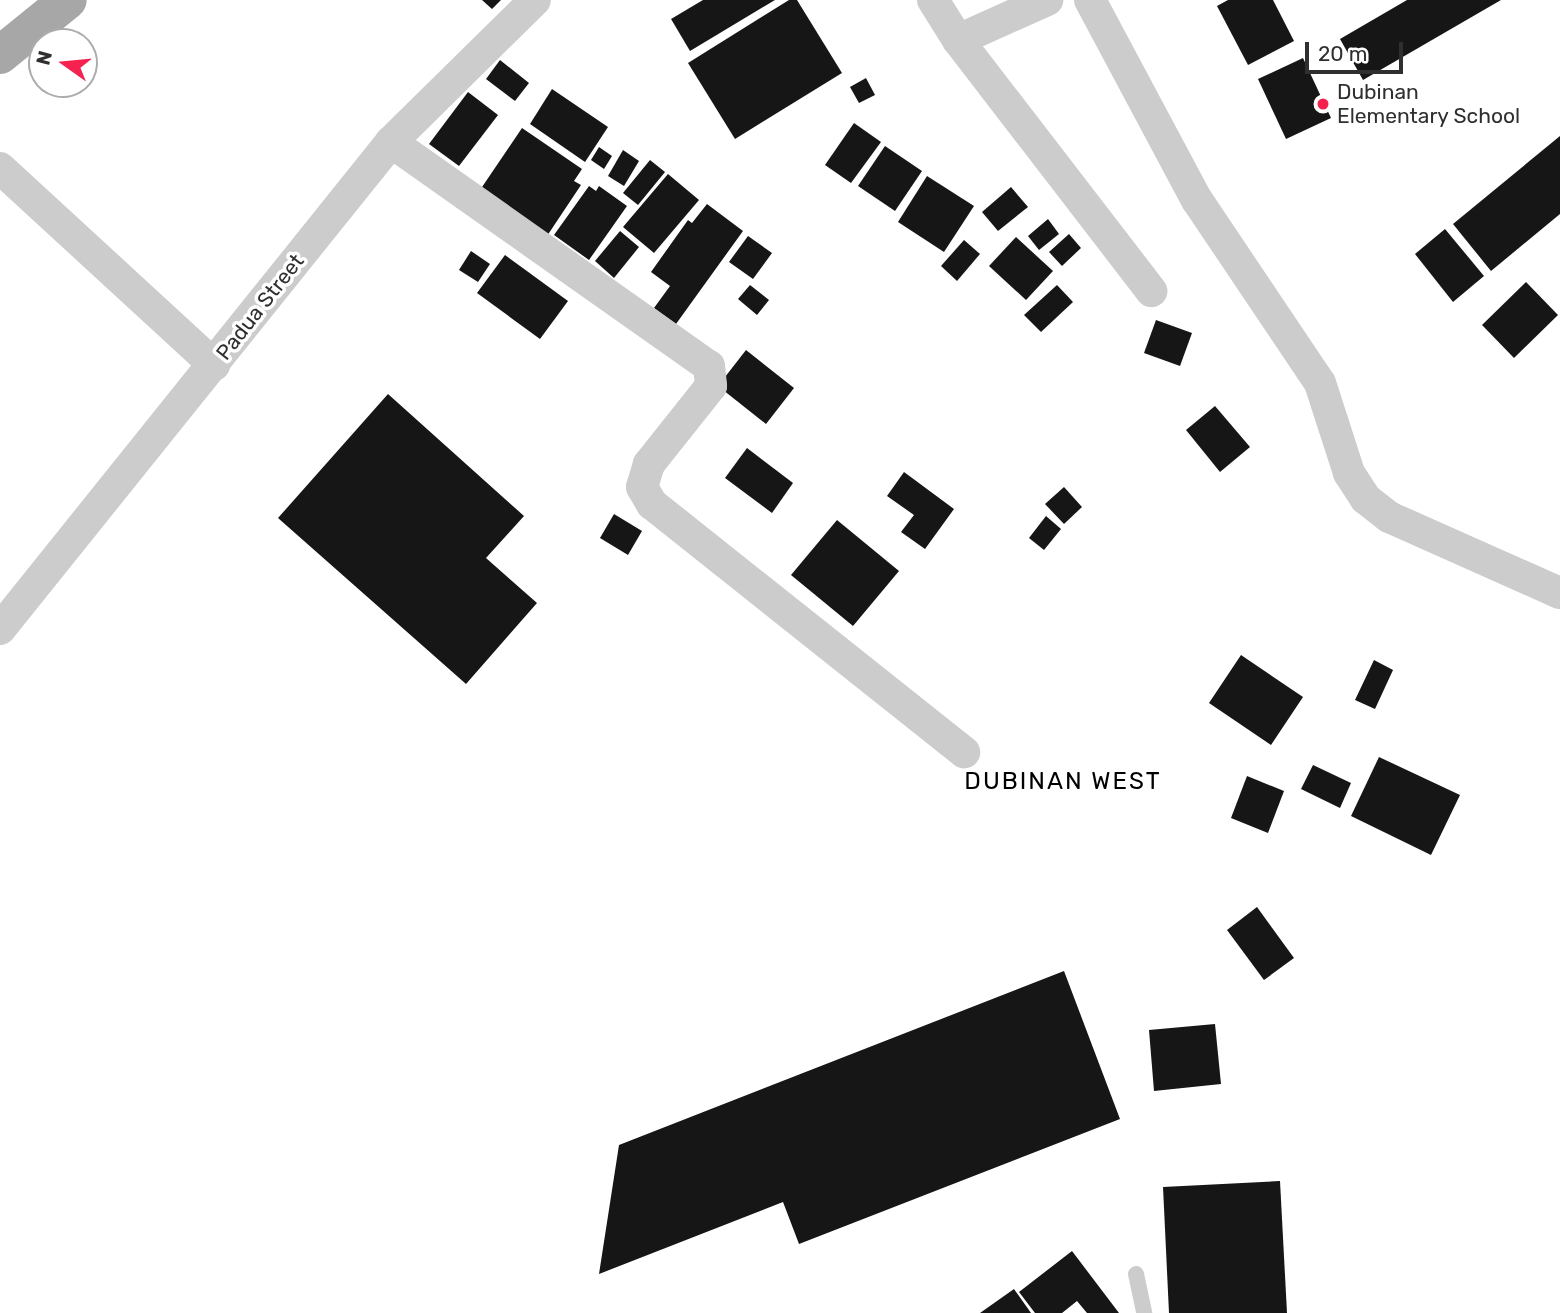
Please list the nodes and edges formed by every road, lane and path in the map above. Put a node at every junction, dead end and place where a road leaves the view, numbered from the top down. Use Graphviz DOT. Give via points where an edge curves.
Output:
graph roads {
  1 [pos="68,0"];
  2 [pos="535,0"];
  3 [pos="933,0"];
  4 [pos="1046,0"];
  5 [pos="1090,0"];
  6 [pos="958,40"];
  7 [pos="0,55"];
  8 [pos="391,142"];
  9 [pos="0,168"];
  10 [pos="1151,290"];
  11 [pos="214,365"];
  12 [pos="1560,593"];
  13 [pos="0,629"];
  14 [pos="964,752"];
  15 [pos="1136,1274"];
  16 [pos="1143,1313"];
  1 -- 7 [label="main road"];
  2 -- 8 [label="street, Padua Street"];
  3 -- 6 [label="street"];
  4 -- 6 [label="street"];
  5 -- 12 [label="street" via="1198,200 1320,383 1349,473 1366,499 1389,517"];
  6 -- 10 [label="street"];
  8 -- 11 [label="street, Padua Street"];
  8 -- 14 [label="street" via="709,366 711,386 649,464 642,487 652,504"];
  9 -- 11 [label="street"];
  11 -- 13 [label="street, Padua Street"];
  15 -- 16 [label="lane"];
}
